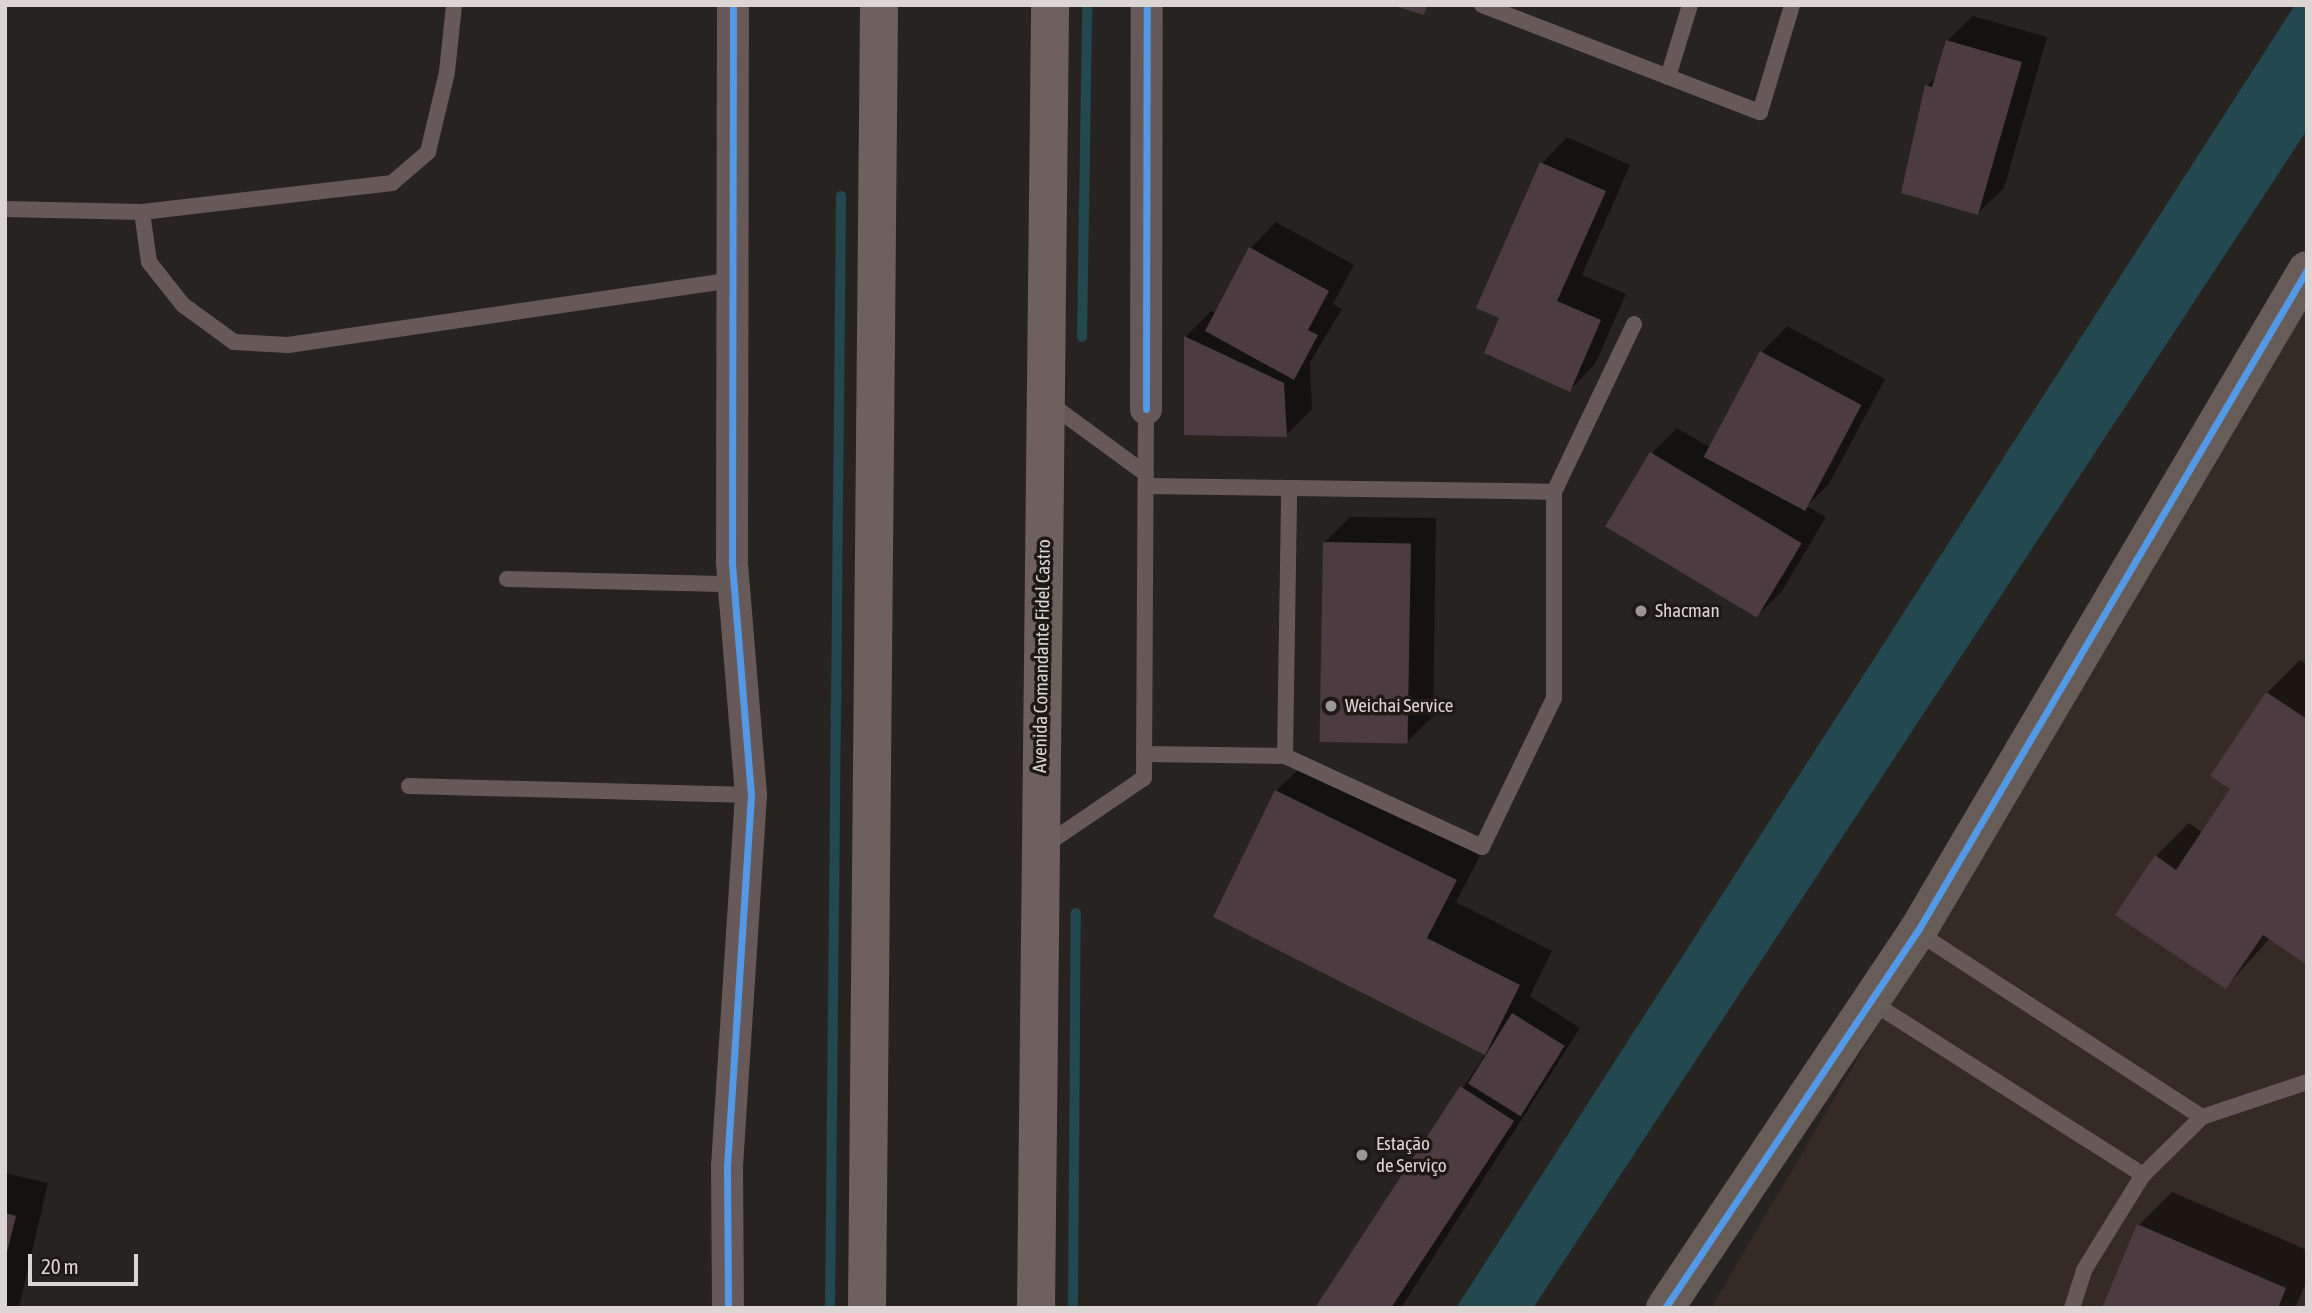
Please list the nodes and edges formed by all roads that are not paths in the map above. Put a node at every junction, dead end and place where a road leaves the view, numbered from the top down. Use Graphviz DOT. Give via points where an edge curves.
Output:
graph roads {
  1 [pos="454,5"];
  2 [pos="733,5"];
  3 [pos="879,5"];
  4 [pos="1050,5"];
  5 [pos="1147,5"];
  6 [pos="1482,5"];
  7 [pos="1690,5"];
  8 [pos="1792,5"];
  9 [pos="1668,78"];
  10 [pos="5,209"];
  11 [pos="142,212"];
  12 [pos="2307,270"];
  13 [pos="732,280"];
  14 [pos="1634,324"];
  15 [pos="1045,400"];
  16 [pos="1146,409"];
  17 [pos="1146,480"];
  18 [pos="1289,488"];
  19 [pos="1554,492"];
  20 [pos="507,579"];
  21 [pos="734,584"];
  22 [pos="1145,754"];
  23 [pos="1285,756"];
  24 [pos="409,786"];
  25 [pos="751,794"];
  26 [pos="1040,850"];
  27 [pos="1917,932"];
  28 [pos="1870,1001"];
  29 [pos="2307,1082"];
  30 [pos="2202,1116"];
  31 [pos="2143,1175"];
  32 [pos="728,1308"];
  33 [pos="867,1308"];
  34 [pos="1036,1308"];
  35 [pos="1665,1308"];
  36 [pos="2072,1308"];
  1 -- 11 [label="lane" via="447,72 428,152 393,183"];
  2 -- 13 [label="street"];
  3 -- 33 [label="highway"];
  4 -- 15 [label="highway, Avenida Comandante Fidel Castro"];
  5 -- 16 [label="street"];
  6 -- 9 [label="lane"];
  7 -- 9 [label="lane"];
  8 -- 9 [label="lane" via="1760,113"];
  10 -- 11 [label="lane"];
  11 -- 13 [label="lane" via="149,262 183,304 234,342 288,345"];
  12 -- 27 [label="street"];
  13 -- 21 [label="street"];
  14 -- 19 [label="lane"];
  15 -- 17 [label="lane"];
  15 -- 26 [label="highway, Avenida Comandante Fidel Castro"];
  16 -- 17 [label="lane"];
  17 -- 18 [label="lane"];
  17 -- 22 [label="lane"];
  18 -- 19 [label="lane"];
  18 -- 23 [label="lane"];
  19 -- 23 [label="lane" via="1554,698 1482,847"];
  20 -- 21 [label="lane"];
  21 -- 25 [label="street"];
  22 -- 23 [label="lane"];
  22 -- 26 [label="lane" via="1144,778"];
  24 -- 25 [label="lane"];
  25 -- 32 [label="street" via="727,1166"];
  26 -- 34 [label="highway, Avenida Comandante Fidel Castro"];
  27 -- 28 [label="street"];
  27 -- 30 [label="lane"];
  28 -- 31 [label="lane"];
  28 -- 35 [label="street"];
  29 -- 30 [label="lane"];
  30 -- 31 [label="lane"];
  31 -- 36 [label="lane" via="2084,1270"];
}
